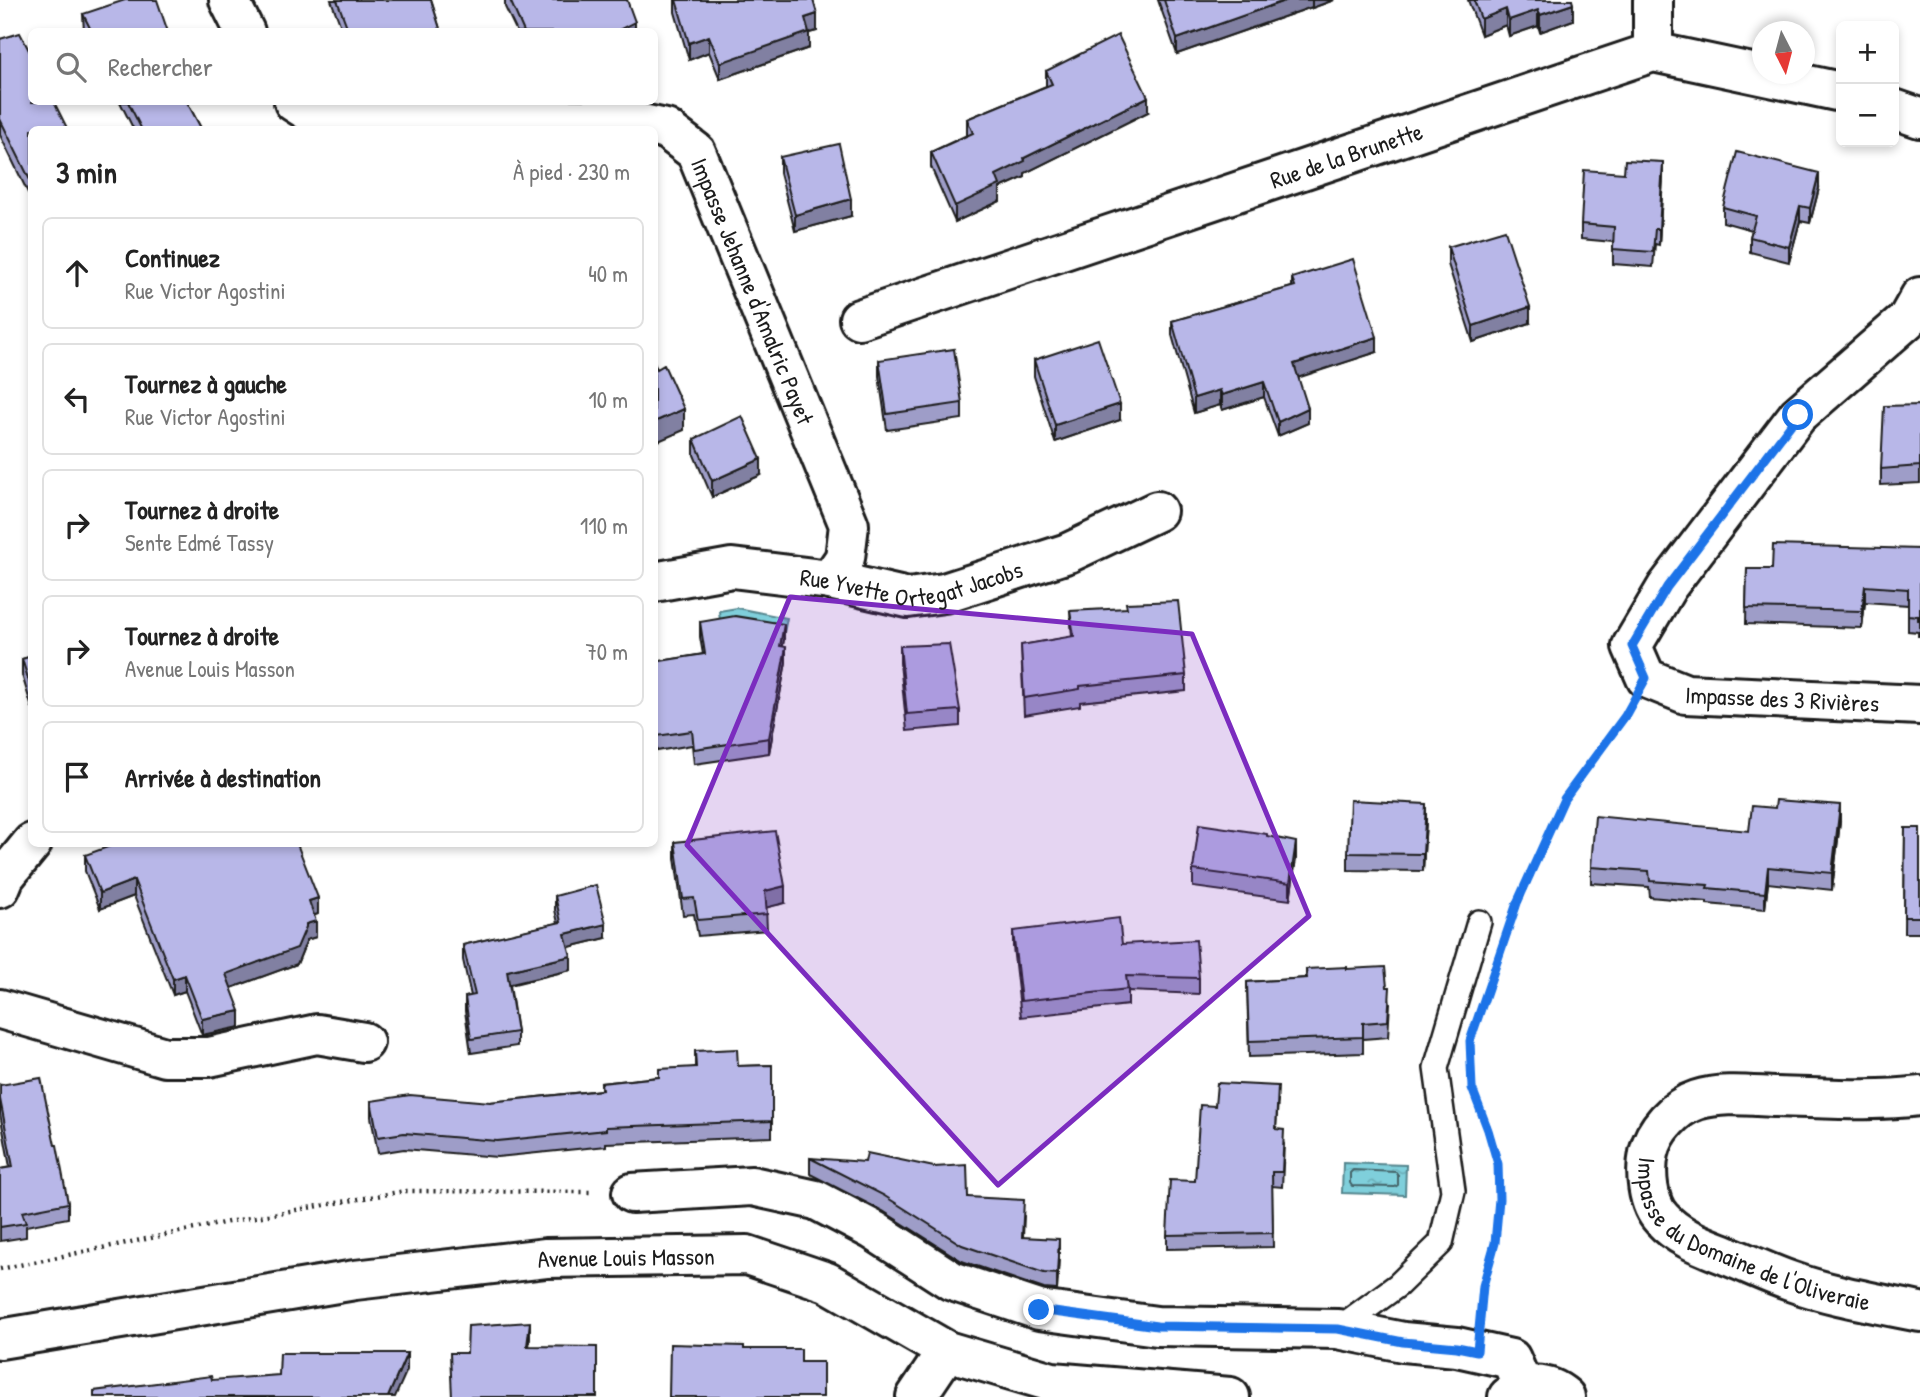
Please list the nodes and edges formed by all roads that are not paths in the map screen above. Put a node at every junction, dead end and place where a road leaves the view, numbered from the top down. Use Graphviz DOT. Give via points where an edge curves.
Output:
graph roads {
  1 [pos="229,0"];
  2 [pos="1653,0"];
  3 [pos="244,28"];
  4 [pos="1653,52"];
  5 [pos="1836,91"];
  6 [pos="299,105"];
  7 [pos="1899,111"];
  8 [pos="1920,118"];
  9 [pos="652,126"];
  10 [pos="658,127"];
  11 [pos="1920,297"];
  12 [pos="859,319"];
  13 [pos="1157,511"];
  14 [pos="830,580"];
  15 [pos="658,581"];
  16 [pos="1920,705"];
  17 [pos="29,847"];
  18 [pos="0,888"];
  19 [pos="1479,922"];
  20 [pos="0,1009"];
  21 [pos="364,1042"];
  22 [pos="1920,1096"];
  23 [pos="632,1193"];
  24 [pos="1920,1312"];
  25 [pos="1338,1329"];
  26 [pos="0,1339"];
  27 [pos="947,1351"];
  28 [pos="1516,1392"];
  29 [pos="916,1397"];
  30 [pos="1230,1397"];
  31 [pos="1565,1397"];
  1 -- 3 [label="street"];
  2 -- 4 [label="street"];
  4 -- 5 [label="street"];
  4 -- 12 [label="street, Rue de la Brunette"];
  6 -- 9 [label="street, Impasse Jehanne d'Amalric Payet" via="316,116 624,120"];
  7 -- 8 [label="street"];
  10 -- 14 [label="street, Impasse Jehanne d'Amalric Payet" via="696,152 849,525 845,558"];
  11 -- 16 [label="street, Impasse des 3 Rivières" via="1907,320 1798,415 1667,587 1632,646 1646,678 1686,694"];
  13 -- 14 [label="street, Rue Yvette Ortegat Jacobs" via="1068,553 944,593 908,598"];
  14 -- 15 [label="street, Rue Yvette Ortegat Jacobs" via="732,568"];
  17 -- 18 [label="street"];
  19 -- 25 [label="lane" via="1436,1068 1453,1191 1441,1243 1398,1285"];
  20 -- 21 [label="street" via="165,1057 209,1057 317,1034"];
  22 -- 24 [label="street, Impasse du Domaine de l'Oliveraie" via="1697,1100 1678,1108 1651,1141 1647,1177 1659,1217 1701,1245 1792,1282"];
  23 -- 25 [label="street" via="752,1186 816,1200 952,1281 1039,1310 1157,1326"];
  25 -- 28 [label="street" via="1511,1359"];
  26 -- 27 [label="street, Avenue Louis Masson" via="355,1280 546,1258 747,1255 827,1282"];
  27 -- 29 [label="street"];
  27 -- 30 [label="street, Avenue Louis Masson" via="1052,1382"];
  28 -- 31 [label="street" via="1547,1386"];
}
